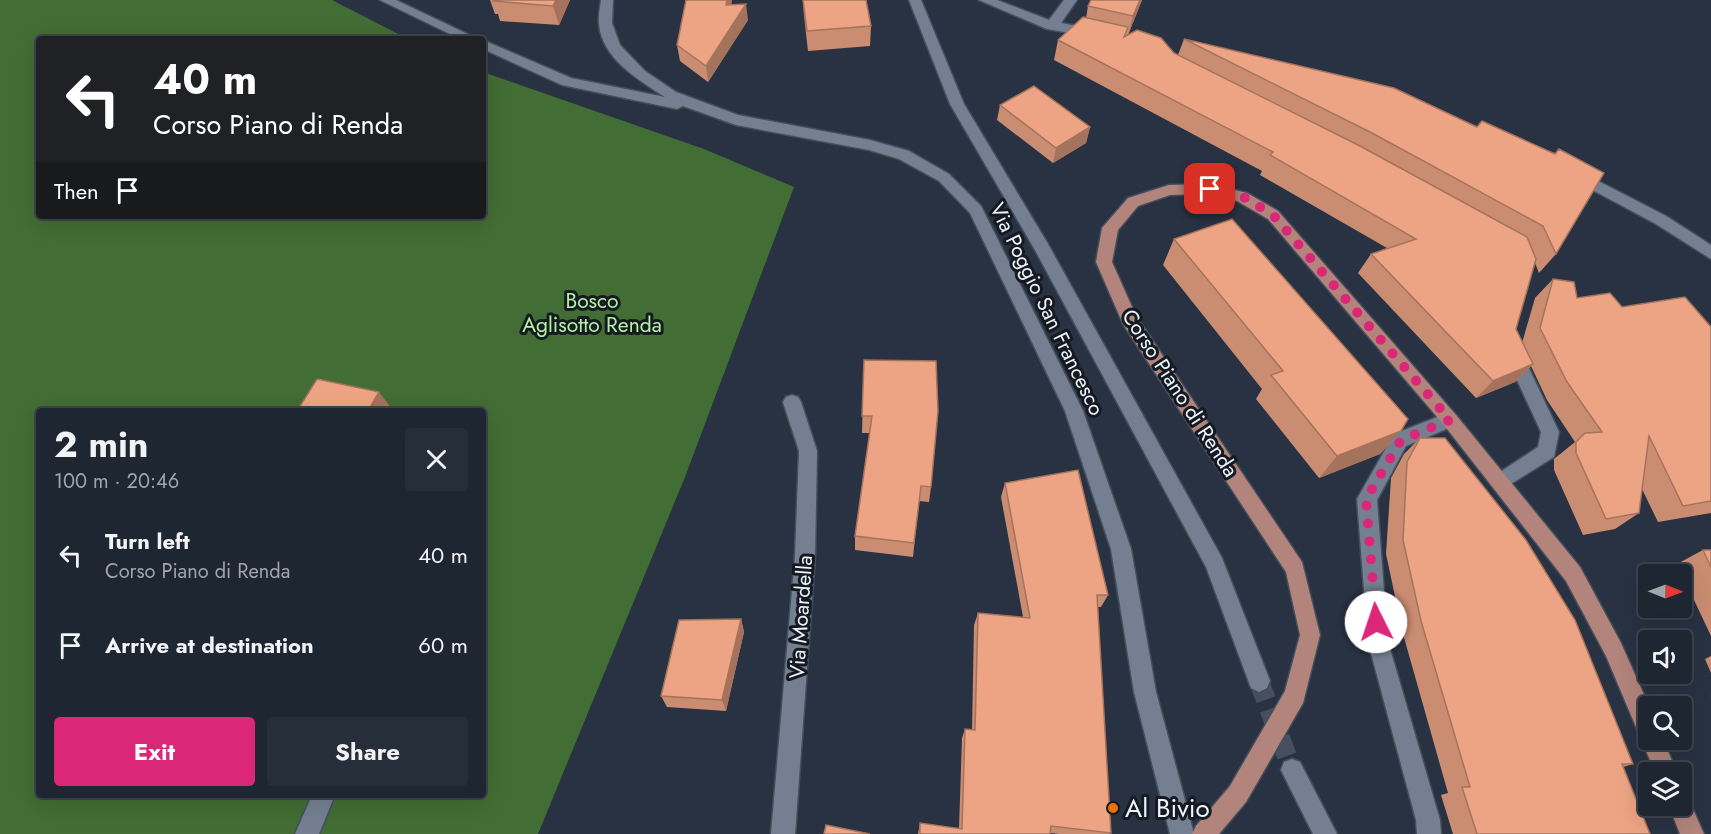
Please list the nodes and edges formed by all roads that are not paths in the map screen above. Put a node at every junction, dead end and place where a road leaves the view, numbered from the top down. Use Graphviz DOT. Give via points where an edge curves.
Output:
graph roads {
  1 [pos="386,0"];
  2 [pos="607,0"];
  3 [pos="985,0"];
  4 [pos="1071,0"];
  5 [pos="915,2"];
  6 [pos="1052,26"];
  7 [pos="1106,35"];
  8 [pos="464,36"];
  9 [pos="486,45"];
  10 [pos="693,108"];
  11 [pos="1566,170"];
  12 [pos="1711,253"];
  13 [pos="1512,338"];
  14 [pos="792,402"];
  15 [pos="1450,420"];
  16 [pos="1501,482"];
  17 [pos="1259,681"];
  18 [pos="1638,707"];
  19 [pos="1292,770"];
  20 [pos="323,798"];
  21 [pos="1684,816"];
  22 [pos="307,834"];
  23 [pos="783,834"];
  24 [pos="1182,834"];
  25 [pos="1204,834"];
  26 [pos="1325,834"];
  27 [pos="1429,834"];
  28 [pos="1692,834"];
  1 -- 8 [label="street"];
  2 -- 10 [label="street, Via Poggio San Francesco" via="605,24 620,58 657,87"];
  3 -- 6 [label="street"];
  4 -- 6 [label="street"];
  5 -- 17 [label="street" via="957,104 1042,248 1215,564"];
  6 -- 7 [label="street"];
  9 -- 10 [label="street" via="567,82"];
  10 -- 24 [label="street, Via Poggio San Francesco" via="905,156 943,176 976,210 1074,411 1117,539 1145,692"];
  11 -- 12 [label="street" via="1661,220"];
  13 -- 16 [label="street" via="1510,347 1550,432 1547,451"];
  14 -- 23 [label="street, Via Moardella" via="808,451 805,556"];
  15 -- 16 [label="main road, Corso Piano di Renda"];
  15 -- 25 [label="main road, Corso Piano di Renda" via="1273,215 1242,196 1210,189 1169,190 1133,202 1110,228 1104,262 1129,319 1295,569 1310,635 1295,695 1238,794"];
  15 -- 27 [label="street" via="1401,440 1366,499 1378,642"];
  16 -- 18 [label="main road, Corso Piano di Renda" via="1572,574 1614,650"];
  19 -- 26 [label="street"];
  20 -- 22 [label="street"];
  21 -- 28 [label="main road"];
}
